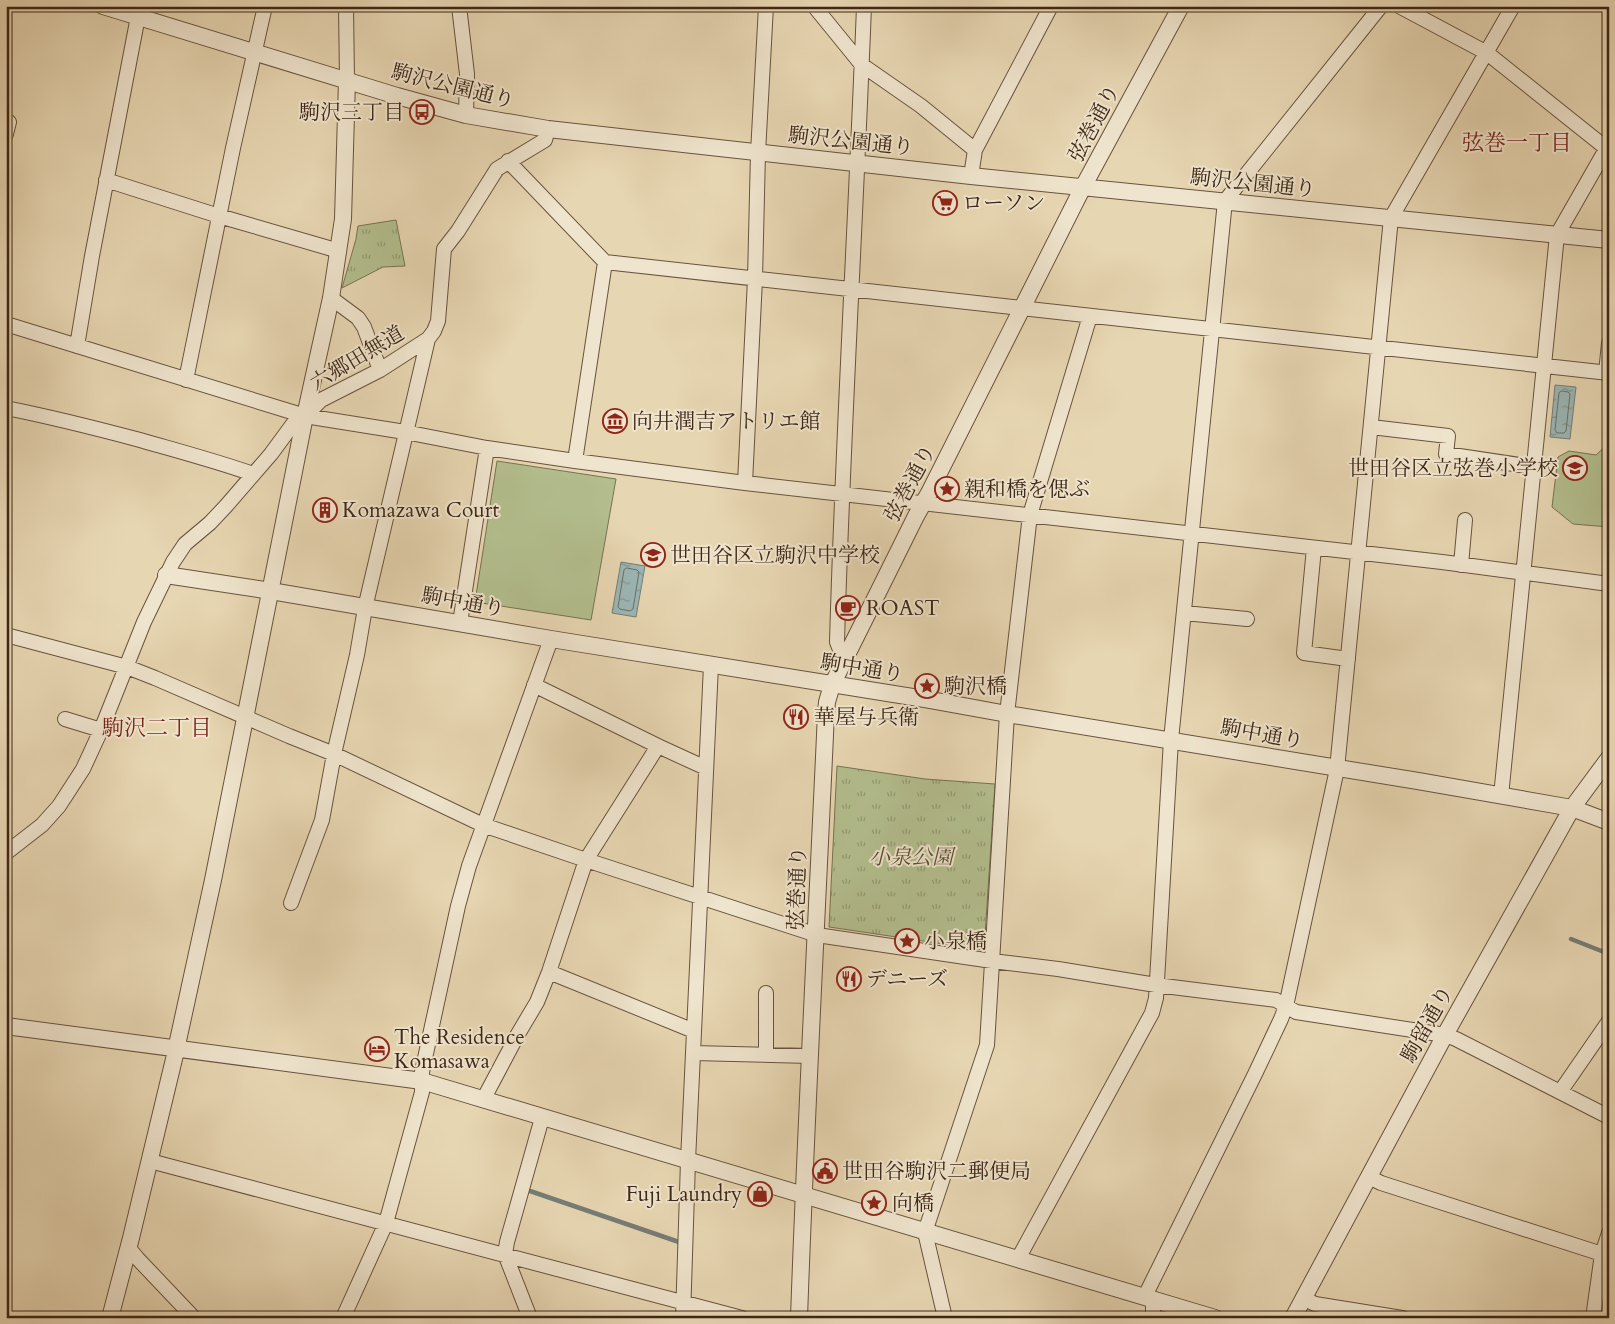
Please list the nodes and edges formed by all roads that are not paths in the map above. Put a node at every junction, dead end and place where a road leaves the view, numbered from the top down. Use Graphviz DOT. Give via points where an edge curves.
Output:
graph roads {
  1 [pos="103,6"];
  2 [pos="266,6"];
  3 [pos="346,6"];
  4 [pos="459,6"];
  5 [pos="766,6"];
  6 [pos="814,6"];
  7 [pos="864,6"];
  8 [pos="1181,6"];
  9 [pos="1381,6"];
  10 [pos="1399,6"];
  11 [pos="1513,6"];
  12 [pos="1050,7"];
  13 [pos="139,11"];
  14 [pos="256,52"];
  15 [pos="1486,53"];
  16 [pos="862,65"];
  17 [pos="346,80"];
  18 [pos="466,115"];
  19 [pos="548,129"];
  20 [pos="1607,146"];
  21 [pos="975,150"];
  22 [pos="758,153"];
  23 [pos="508,161"];
  24 [pos="858,163"];
  25 [pos="971,176"];
  26 [pos="106,180"];
  27 [pos="1083,187"];
  28 [pos="1225,202"];
  29 [pos="219,216"];
  30 [pos="1391,218"];
  31 [pos="1557,235"];
  32 [pos="1609,240"];
  33 [pos="339,252"];
  34 [pos="605,262"];
  35 [pos="754,279"];
  36 [pos="851,289"];
  37 [pos="331,298"];
  38 [pos="1023,308"];
  39 [pos="1090,316"];
  40 [pos="6,324"];
  41 [pos="1212,328"];
  42 [pos="428,339"];
  43 [pos="1609,343"];
  44 [pos="77,346"];
  45 [pos="1379,348"];
  46 [pos="1544,366"];
  47 [pos="380,370"];
  48 [pos="1607,373"];
  49 [pos="186,380"];
  50 [pos="6,408"];
  51 [pos="305,416"];
  52 [pos="1371,427"];
  53 [pos="405,432"];
  54 [pos="487,448"];
  55 [pos="575,461"];
  56 [pos="1533,466"];
  57 [pos="253,474"];
  58 [pos="744,483"];
  59 [pos="841,494"];
  60 [pos="923,503"];
  61 [pos="1030,516"];
  62 [pos="1465,520"];
  63 [pos="1191,534"];
  64 [pos="1314,548"];
  65 [pos="1358,554"];
  66 [pos="1461,565"];
  67 [pos="1523,574"];
  68 [pos="166,575"];
  69 [pos="1609,584"];
  70 [pos="271,591"];
  71 [pos="365,608"];
  72 [pos="1184,613"];
  73 [pos="1247,619"];
  74 [pos="460,624"];
  75 [pos="6,635"];
  76 [pos="551,639"];
  77 [pos="1348,659"];
  78 [pos="844,660"];
  79 [pos="711,665"];
  80 [pos="127,667"];
  81 [pos="534,685"];
  82 [pos="832,685"];
  83 [pos="1007,714"];
  84 [pos="246,718"];
  85 [pos="65,719"];
  86 [pos="101,730"];
  87 [pos="1171,740"];
  88 [pos="658,746"];
  89 [pos="334,754"];
  90 [pos="1609,758"];
  91 [pos="706,768"];
  92 [pos="1337,769"];
  93 [pos="1500,796"];
  94 [pos="1572,808"];
  95 [pos="1609,822"];
  96 [pos="483,825"];
  97 [pos="6,853"];
  98 [pos="586,860"];
  99 [pos="700,897"];
  100 [pos="291,904"];
  101 [pos="817,935"];
  102 [pos="992,961"];
  103 [pos="549,972"];
  104 [pos="1156,985"];
  105 [pos="766,993"];
  106 [pos="1286,1006"];
  107 [pos="1609,1021"];
  108 [pos="6,1026"];
  109 [pos="694,1031"];
  110 [pos="1445,1035"];
  111 [pos="176,1048"];
  112 [pos="693,1053"];
  113 [pos="766,1055"];
  114 [pos="810,1056"];
  115 [pos="422,1081"];
  116 [pos="1560,1092"];
  117 [pos="483,1100"];
  118 [pos="1609,1117"];
  119 [pos="542,1118"];
  120 [pos="688,1160"];
  121 [pos="150,1161"];
  122 [pos="1369,1177"];
  123 [pos="803,1195"];
  124 [pos="386,1223"];
  125 [pos="924,1232"];
  126 [pos="1609,1233"];
  127 [pos="128,1247"];
  128 [pos="505,1254"];
  129 [pos="1602,1254"];
  130 [pos="1018,1259"];
  131 [pos="1149,1297"];
  132 [pos="1303,1298"];
  133 [pos="684,1303"];
  134 [pos="110,1318"];
  135 [pos="194,1318"];
  136 [pos="343,1318"];
  137 [pos="530,1318"];
  138 [pos="683,1318"];
  139 [pos="742,1318"];
  140 [pos="799,1318"];
  141 [pos="945,1318"];
  142 [pos="1153,1318"];
  143 [pos="1216,1318"];
  144 [pos="1293,1318"];
  145 [pos="1402,1318"];
  146 [pos="1593,1318"];
  1 -- 13 [label="street, 駒沢公園通り"];
  2 -- 14 [label="street"];
  3 -- 17 [label="street"];
  4 -- 18 [label="street" via="467,74"];
  5 -- 22 [label="street"];
  6 -- 16 [label="street"];
  7 -- 16 [label="street"];
  8 -- 27 [label="street, 弦巻通り"];
  9 -- 28 [label="street"];
  10 -- 15 [label="street"];
  11 -- 15 [label="street"];
  12 -- 21 [label="street"];
  13 -- 14 [label="street, 駒沢公園通り"];
  13 -- 26 [label="street"];
  14 -- 17 [label="street, 駒沢公園通り"];
  14 -- 29 [label="street"];
  15 -- 20 [label="street"];
  15 -- 30 [label="street"];
  16 -- 21 [label="street" via="921,106"];
  16 -- 24 [label="street"];
  17 -- 18 [label="street, 駒沢公園通り"];
  17 -- 33 [label="street" via="344,219"];
  18 -- 19 [label="street, 駒沢公園通り"];
  19 -- 22 [label="street, 駒沢公園通り"];
  19 -- 23 [label="street, 六郷田無道" via="545,140"];
  20 -- 31 [label="street"];
  21 -- 25 [label="street"];
  22 -- 24 [label="street, 駒沢公園通り"];
  22 -- 35 [label="street"];
  23 -- 34 [label="street"];
  23 -- 42 [label="street, 六郷田無道" via="497,169 444,250 438,321"];
  24 -- 25 [label="street, 駒沢公園通り"];
  24 -- 36 [label="street"];
  25 -- 27 [label="street, 駒沢公園通り"];
  26 -- 29 [label="street"];
  26 -- 44 [label="street"];
  27 -- 28 [label="street, 駒沢公園通り"];
  27 -- 38 [label="street, 弦巻通り"];
  28 -- 30 [label="street, 駒沢公園通り"];
  28 -- 41 [label="street"];
  29 -- 33 [label="street"];
  29 -- 49 [label="street"];
  30 -- 31 [label="street, 駒沢公園通り"];
  30 -- 45 [label="street"];
  31 -- 32 [label="street, 駒沢公園通り"];
  31 -- 46 [label="street"];
  33 -- 37 [label="street"];
  34 -- 35 [label="street"];
  34 -- 55 [label="street"];
  35 -- 36 [label="street"];
  35 -- 58 [label="street"];
  36 -- 38 [label="street"];
  36 -- 59 [label="street"];
  37 -- 47 [label="street" via="352,313 364,327"];
  37 -- 51 [label="street"];
  38 -- 39 [label="street"];
  38 -- 60 [label="street, 弦巻通り"];
  39 -- 41 [label="street"];
  39 -- 61 [label="street"];
  40 -- 44 [label="street"];
  41 -- 45 [label="street"];
  41 -- 63 [label="street"];
  42 -- 47 [label="street, 六郷田無道"];
  42 -- 53 [label="street"];
  43 -- 48 [label="street"];
  44 -- 49 [label="street"];
  45 -- 46 [label="street"];
  45 -- 52 [label="street"];
  46 -- 48 [label="street"];
  46 -- 56 [label="street"];
  47 -- 51 [label="street, 六郷田無道" via="321,400"];
  49 -- 51 [label="street"];
  50 -- 57 [label="street" via="125,436"];
  51 -- 53 [label="street"];
  51 -- 57 [label="street, 六郷田無道" via="292,424"];
  51 -- 70 [label="street"];
  52 -- 56 [label="street" via="1448,436 1446,454"];
  52 -- 65 [label="street"];
  53 -- 54 [label="street"];
  53 -- 71 [label="street"];
  54 -- 55 [label="street"];
  54 -- 74 [label="street"];
  55 -- 58 [label="street"];
  56 -- 67 [label="street"];
  57 -- 68 [label="street, 六郷田無道" via="210,523 185,544"];
  58 -- 59 [label="street"];
  59 -- 60 [label="street"];
  59 -- 78 [label="street" via="837,642"];
  60 -- 61 [label="street"];
  60 -- 78 [label="street, 弦巻通り"];
  61 -- 63 [label="street"];
  61 -- 83 [label="street"];
  62 -- 66 [label="street"];
  63 -- 64 [label="street"];
  63 -- 72 [label="street"];
  64 -- 65 [label="street"];
  64 -- 77 [label="street" via="1304,653"];
  65 -- 66 [label="street"];
  65 -- 77 [label="street"];
  66 -- 67 [label="street"];
  67 -- 69 [label="street"];
  67 -- 93 [label="street"];
  68 -- 70 [label="street, 駒中通り"];
  68 -- 80 [label="street, 六郷田無道"];
  70 -- 71 [label="street, 駒中通り"];
  70 -- 84 [label="street"];
  71 -- 74 [label="street, 駒中通り"];
  71 -- 89 [label="street"];
  72 -- 73 [label="street"];
  72 -- 87 [label="street"];
  74 -- 76 [label="street, 駒中通り"];
  75 -- 80 [label="street"];
  76 -- 79 [label="street, 駒中通り"];
  76 -- 81 [label="street"];
  77 -- 92 [label="street"];
  78 -- 82 [label="street, 弦巻通り"];
  79 -- 82 [label="street, 駒中通り"];
  79 -- 91 [label="street"];
  80 -- 84 [label="street"];
  80 -- 86 [label="street, 六郷田無道"];
  81 -- 88 [label="street"];
  81 -- 96 [label="street"];
  82 -- 83 [label="street, 駒中通り"];
  82 -- 101 [label="street, 弦巻通り" via="827,702"];
  83 -- 87 [label="street, 駒中通り"];
  83 -- 102 [label="street"];
  84 -- 89 [label="street"];
  84 -- 111 [label="street"];
  85 -- 86 [label="street"];
  86 -- 97 [label="street, 六郷田無道" via="83,769 59,806 42,825"];
  87 -- 92 [label="street, 駒中通り"];
  87 -- 104 [label="street"];
  88 -- 91 [label="street"];
  88 -- 98 [label="street"];
  89 -- 96 [label="street"];
  89 -- 100 [label="street" via="322,820"];
  90 -- 94 [label="street, 駒留通り"];
  91 -- 99 [label="street"];
  92 -- 93 [label="street, 駒中通り"];
  92 -- 106 [label="street"];
  93 -- 94 [label="street, 駒中通り"];
  94 -- 95 [label="street, 駒中通り"];
  94 -- 110 [label="street, 駒留通り"];
  96 -- 98 [label="street"];
  96 -- 115 [label="street" via="458,906"];
  98 -- 99 [label="street"];
  98 -- 103 [label="street"];
  99 -- 101 [label="street"];
  99 -- 109 [label="street"];
  101 -- 102 [label="street"];
  101 -- 114 [label="street, 弦巻通り"];
  102 -- 104 [label="street"];
  102 -- 125 [label="street" via="987,1045"];
  103 -- 109 [label="street"];
  103 -- 117 [label="street"];
  104 -- 106 [label="street" via="1276,1000"];
  104 -- 130 [label="street" via="1152,1013"];
  105 -- 113 [label="street"];
  106 -- 110 [label="street" via="1296,1012"];
  106 -- 131 [label="street"];
  107 -- 116 [label="street"];
  108 -- 111 [label="street"];
  109 -- 112 [label="street"];
  110 -- 116 [label="street"];
  110 -- 122 [label="street, 駒留通り"];
  111 -- 115 [label="street"];
  111 -- 121 [label="street"];
  112 -- 113 [label="street"];
  112 -- 120 [label="street"];
  113 -- 114 [label="street"];
  114 -- 123 [label="street, 弦巻通り"];
  115 -- 117 [label="street"];
  115 -- 124 [label="street" via="420,1102"];
  116 -- 118 [label="street"];
  117 -- 119 [label="street"];
  119 -- 120 [label="street"];
  119 -- 128 [label="street"];
  120 -- 123 [label="street"];
  120 -- 133 [label="street"];
  121 -- 124 [label="street"];
  121 -- 127 [label="street"];
  122 -- 129 [label="street"];
  122 -- 132 [label="street, 駒留通り"];
  123 -- 125 [label="street"];
  123 -- 140 [label="street, 弦巻通り"];
  124 -- 128 [label="street"];
  124 -- 136 [label="street"];
  125 -- 130 [label="street"];
  125 -- 141 [label="street"];
  126 -- 129 [label="street"];
  127 -- 134 [label="street"];
  127 -- 135 [label="street"];
  128 -- 133 [label="street"];
  128 -- 137 [label="street"];
  129 -- 146 [label="street"];
  130 -- 131 [label="street"];
  131 -- 142 [label="street"];
  131 -- 143 [label="street"];
  132 -- 144 [label="street, 駒留通り"];
  132 -- 145 [label="street" via="1315,1304"];
  133 -- 138 [label="street"];
  133 -- 139 [label="street"];
}
